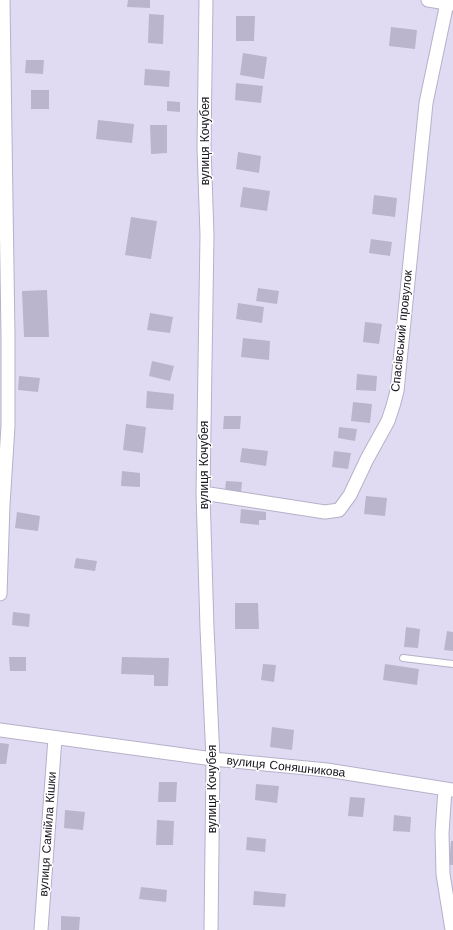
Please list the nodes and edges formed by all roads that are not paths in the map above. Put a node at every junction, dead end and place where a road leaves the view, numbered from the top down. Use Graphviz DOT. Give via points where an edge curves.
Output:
graph roads {
  1 [pos="3,0"];
  2 [pos="206,0"];
  3 [pos="428,0"];
  4 [pos="450,3"];
  5 [pos="203,493"];
  6 [pos="0,594"];
  7 [pos="403,658"];
  8 [pos="453,664"];
  9 [pos="0,730"];
  10 [pos="55,738"];
  11 [pos="213,759"];
  12 [pos="449,790"];
  13 [pos="41,930"];
  14 [pos="211,930"];
  15 [pos="452,930"];
  1 -- 6 [label="street" via="8,426"];
  2 -- 5 [label="street, вулиця Кочубея" via="204,146 207,235"];
  3 -- 4 [label="street"];
  4 -- 5 [label="street, Спасівський провулок" via="426,103 396,391 388,421 348,500 339,510 325,512"];
  5 -- 11 [label="street, вулиця Кочубея"];
  7 -- 8 [label="lane"];
  9 -- 10 [label="street, вулиця Соняшникова"];
  10 -- 11 [label="street, вулиця Соняшникова"];
  10 -- 13 [label="street, вулиця Самійла Кішки"];
  11 -- 12 [label="street, вулиця Соняшникова" via="327,770"];
  11 -- 14 [label="street, вулиця Кочубея"];
  12 -- 15 [label="street" via="442,833 443,874"];
}
